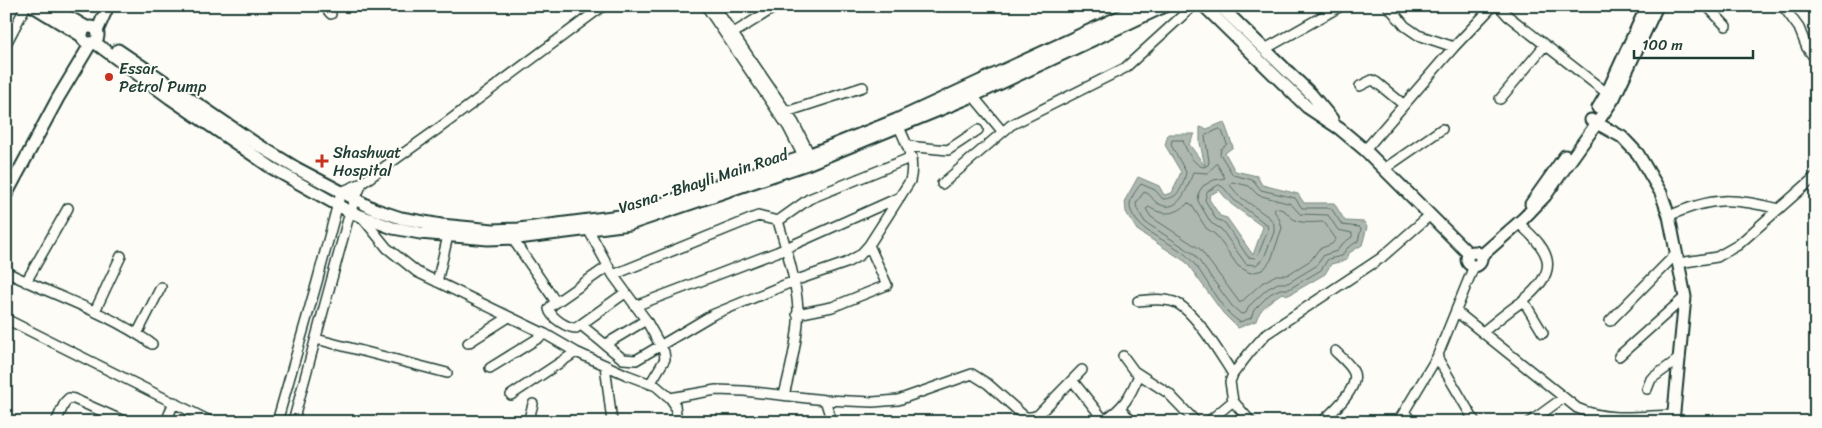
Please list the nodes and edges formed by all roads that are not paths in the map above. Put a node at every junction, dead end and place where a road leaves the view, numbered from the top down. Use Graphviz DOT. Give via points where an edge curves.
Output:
graph roads {
  1 [pos="26,6"];
  2 [pos="33,6"];
  3 [pos="50,6"];
  4 [pos="100,6"];
  5 [pos="108,6"];
  6 [pos="324,6"];
  7 [pos="603,6"];
  8 [pos="706,6"];
  9 [pos="714,6"];
  10 [pos="777,6"];
  11 [pos="1144,6"];
  12 [pos="1165,6"];
  13 [pos="1193,6"];
  14 [pos="1204,6"];
  15 [pos="1341,6"];
  16 [pos="1388,6"];
  17 [pos="1493,6"];
  18 [pos="1499,6"];
  19 [pos="1647,6"];
  20 [pos="1657,6"];
  21 [pos="1707,6"];
  22 [pos="1784,6"];
  23 [pos="1226,8"];
  24 [pos="331,14"];
  25 [pos="1726,26"];
  26 [pos="732,34"];
  27 [pos="90,36"];
  28 [pos="6,44"];
  29 [pos="1545,45"];
  30 [pos="1454,47"];
  31 [pos="1265,49"];
  32 [pos="1816,60"];
  33 [pos="1360,86"];
  34 [pos="863,87"];
  35 [pos="973,96"];
  36 [pos="1610,96"];
  37 [pos="1500,99"];
  38 [pos="1404,105"];
  39 [pos="786,112"];
  40 [pos="1594,122"];
  41 [pos="898,124"];
  42 [pos="1340,129"];
  43 [pos="1442,129"];
  44 [pos="978,130"];
  45 [pos="1002,131"];
  46 [pos="907,146"];
  47 [pos="1365,150"];
  48 [pos="912,156"];
  49 [pos="808,159"];
  50 [pos="1384,170"];
  51 [pos="1816,176"];
  52 [pos="6,182"];
  53 [pos="362,183"];
  54 [pos="942,184"];
  55 [pos="341,192"];
  56 [pos="6,195"];
  57 [pos="900,197"];
  58 [pos="354,199"];
  59 [pos="338,205"];
  60 [pos="68,208"];
  61 [pos="1779,209"];
  62 [pos="350,212"];
  63 [pos="361,216"];
  64 [pos="1430,216"];
  65 [pos="1669,216"];
  66 [pos="778,221"];
  67 [pos="1521,221"];
  68 [pos="588,230"];
  69 [pos="448,236"];
  70 [pos="512,238"];
  71 [pos="869,245"];
  72 [pos="786,248"];
  73 [pos="1469,254"];
  74 [pos="121,256"];
  75 [pos="1481,256"];
  76 [pos="1678,258"];
  77 [pos="608,266"];
  78 [pos="1474,266"];
  79 [pos="6,272"];
  80 [pos="613,275"];
  81 [pos="794,281"];
  82 [pos="26,282"];
  83 [pos="437,282"];
  84 [pos="161,286"];
  85 [pos="625,293"];
  86 [pos="1685,297"];
  87 [pos="1523,300"];
  88 [pos="1138,301"];
  89 [pos="556,302"];
  90 [pos="635,306"];
  91 [pos="95,311"];
  92 [pos="1457,312"];
  93 [pos="797,314"];
  94 [pos="509,317"];
  95 [pos="6,319"];
  96 [pos="646,320"];
  97 [pos="1610,321"];
  98 [pos="581,325"];
  99 [pos="1483,332"];
  100 [pos="1543,333"];
  101 [pos="137,334"];
  102 [pos="545,334"];
  103 [pos="316,339"];
  104 [pos="468,343"];
  105 [pos="152,344"];
  106 [pos="606,344"];
  107 [pos="661,346"];
  108 [pos="1335,351"];
  109 [pos="576,352"];
  110 [pos="1123,356"];
  111 [pos="1619,356"];
  112 [pos="1437,357"];
  113 [pos="1680,358"];
  114 [pos="605,365"];
  115 [pos="490,368"];
  116 [pos="1082,370"];
  117 [pos="447,373"];
  118 [pos="1234,374"];
  119 [pos="1139,375"];
  120 [pos="1072,380"];
  121 [pos="650,384"];
  122 [pos="1647,389"];
  123 [pos="510,395"];
  124 [pos="784,395"];
  125 [pos="670,398"];
  126 [pos="1563,398"];
  127 [pos="825,400"];
  128 [pos="1233,401"];
  129 [pos="174,402"];
  130 [pos="533,404"];
  131 [pos="1120,408"];
  132 [pos="1405,413"];
  133 [pos="1672,418"];
  134 [pos="56,422"];
  135 [pos="126,422"];
  136 [pos="166,422"];
  137 [pos="212,422"];
  138 [pos="277,422"];
  139 [pos="293,422"];
  140 [pos="528,422"];
  141 [pos="612,422"];
  142 [pos="677,422"];
  143 [pos="832,422"];
  144 [pos="1132,422"];
  145 [pos="1196,422"];
  146 [pos="1208,422"];
  147 [pos="1251,422"];
  148 [pos="1322,422"];
  149 [pos="1398,422"];
  150 [pos="1412,422"];
  151 [pos="1475,422"];
  152 [pos="1530,422"];
  1 -- 28 [label="street"];
  2 -- 27 [label="main road, Vasna - Bhayli Main Road"];
  3 -- 27 [label="main road, Vasna - Bhayli Main Road"];
  4 -- 27 [label="main road"];
  5 -- 27 [label="main road"];
  6 -- 24 [label="street"];
  7 -- 53 [label="street"];
  8 -- 49 [label="street"];
  9 -- 26 [label="street"];
  10 -- 26 [label="street"];
  11 -- 41 [label="main road, Vasna - Bhayli Main Road"];
  12 -- 35 [label="main road, Vasna - Bhayli Main Road"];
  13 -- 45 [label="street" via="1125,68"];
  14 -- 42 [label="main road" via="1307,106"];
  15 -- 31 [label="street"];
  16 -- 30 [label="street" via="1405,26 1418,35"];
  17 -- 30 [label="street"];
  18 -- 29 [label="street"];
  19 -- 36 [label="main road"];
  20 -- 36 [label="main road"];
  21 -- 25 [label="street"];
  22 -- 32 [label="street"];
  23 -- 31 [label="main road"];
  26 -- 39 [label="street"];
  27 -- 52 [label="main road"];
  27 -- 55 [label="main road, Vasna - Bhayli Main Road" via="255,143"];
  27 -- 56 [label="main road"];
  27 -- 59 [label="main road, Vasna - Bhayli Main Road" via="272,168"];
  29 -- 36 [label="street"];
  29 -- 37 [label="street"];
  30 -- 38 [label="street"];
  31 -- 42 [label="main road" via="1311,94"];
  33 -- 38 [label="street" via="1372,80"];
  34 -- 39 [label="street"];
  35 -- 41 [label="main road, Vasna - Bhayli Main Road"];
  35 -- 45 [label="street"];
  36 -- 40 [label="main road"];
  38 -- 47 [label="street"];
  39 -- 49 [label="street" via="794,123"];
  40 -- 65 [label="main road" via="1622,137 1638,154 1661,193"];
  40 -- 67 [label="main road" via="1545,196"];
  41 -- 46 [label="street"];
  41 -- 49 [label="main road, Vasna - Bhayli Main Road"];
  42 -- 47 [label="main road"];
  43 -- 50 [label="street"];
  44 -- 46 [label="street" via="948,150"];
  45 -- 54 [label="street"];
  46 -- 48 [label="street"];
  47 -- 50 [label="main road"];
  48 -- 57 [label="street" via="910,181"];
  48 -- 66 [label="street" via="809,200"];
  49 -- 58 [label="main road, Vasna - Bhayli Main Road" via="628,215 519,229 461,228 419,222"];
  49 -- 68 [label="main road, Vasna - Bhayli Main Road" via="630,224"];
  50 -- 64 [label="main road"];
  51 -- 61 [label="street"];
  53 -- 55 [label="street"];
  53 -- 58 [label="street"];
  55 -- 58 [label="main road, Vasna - Bhayli Main Road"];
  55 -- 59 [label="street"];
  57 -- 71 [label="street"];
  57 -- 72 [label="street"];
  58 -- 62 [label="street"];
  59 -- 62 [label="main road, Vasna - Bhayli Main Road"];
  59 -- 138 [label="street"];
  60 -- 82 [label="street"];
  61 -- 65 [label="street" via="1748,201 1726,200 1702,203"];
  61 -- 76 [label="street" via="1726,253 1717,257"];
  62 -- 63 [label="main road, Vasna - Bhayli Main Road"];
  62 -- 103 [label="street"];
  63 -- 69 [label="main road, Vasna - Bhayli Main Road" via="393,228"];
  63 -- 83 [label="street" via="386,248 417,272"];
  64 -- 73 [label="main road"];
  64 -- 118 [label="street" via="1381,258 1266,334"];
  65 -- 76 [label="main road"];
  66 -- 72 [label="street"];
  66 -- 80 [label="street" via="758,216"];
  67 -- 75 [label="main road"];
  67 -- 87 [label="street" via="1539,243 1548,269 1544,280"];
  68 -- 70 [label="main road, Vasna - Bhayli Main Road"];
  68 -- 77 [label="street"];
  69 -- 70 [label="main road, Vasna - Bhayli Main Road"];
  69 -- 83 [label="street"];
  70 -- 89 [label="street"];
  71 -- 81 [label="street" via="846,263"];
  71 -- 93 [label="street" via="887,284 832,307"];
  72 -- 81 [label="street"];
  72 -- 90 [label="street"];
  73 -- 75 [label="main road" via="1475,252"];
  73 -- 78 [label="main road" via="1468,263"];
  74 -- 91 [label="street"];
  75 -- 78 [label="main road" via="1480,263"];
  76 -- 86 [label="main road"];
  76 -- 97 [label="street"];
  77 -- 80 [label="street"];
  77 -- 89 [label="street"];
  78 -- 92 [label="street"];
  79 -- 82 [label="street"];
  80 -- 85 [label="street"];
  81 -- 93 [label="street"];
  81 -- 107 [label="street" via="712,315"];
  82 -- 91 [label="street"];
  83 -- 94 [label="street"];
  84 -- 101 [label="street"];
  85 -- 90 [label="street"];
  85 -- 98 [label="street"];
  86 -- 111 [label="street"];
  86 -- 113 [label="main road"];
  87 -- 99 [label="street"];
  87 -- 100 [label="street"];
  88 -- 118 [label="street" via="1162,299 1183,307"];
  89 -- 98 [label="street" via="549,309 551,315 570,328"];
  90 -- 96 [label="street"];
  91 -- 101 [label="street"];
  92 -- 99 [label="street"];
  92 -- 112 [label="street"];
  93 -- 124 [label="street" via="793,362"];
  94 -- 102 [label="street"];
  94 -- 104 [label="street"];
  95 -- 129 [label="street"];
  96 -- 106 [label="street"];
  96 -- 107 [label="street"];
  98 -- 106 [label="street"];
  99 -- 126 [label="street"];
  101 -- 105 [label="street"];
  102 -- 109 [label="street"];
  102 -- 115 [label="street"];
  103 -- 117 [label="street"];
  103 -- 139 [label="street"];
  106 -- 107 [label="street" via="629,361"];
  107 -- 121 [label="street" via="665,359"];
  108 -- 148 [label="street" via="1352,370 1354,379 1348,395"];
  109 -- 114 [label="street"];
  109 -- 123 [label="street"];
  110 -- 119 [label="street"];
  112 -- 132 [label="street"];
  112 -- 151 [label="street"];
  113 -- 122 [label="street" via="1651,379"];
  113 -- 133 [label="main road"];
  114 -- 121 [label="street"];
  114 -- 141 [label="street"];
  116 -- 120 [label="street"];
  118 -- 128 [label="street" via="1230,382"];
  119 -- 131 [label="street" via="1129,398"];
  119 -- 145 [label="street" via="1168,393"];
  120 -- 127 [label="street" via="1032,417 1025,417 972,374 898,400"];
  120 -- 131 [label="street" via="1104,420"];
  121 -- 125 [label="street"];
  124 -- 125 [label="street" via="716,390"];
  124 -- 127 [label="street"];
  125 -- 142 [label="street"];
  126 -- 133 [label="street" via="1577,408 1605,417"];
  126 -- 152 [label="street"];
  127 -- 143 [label="street"];
  128 -- 146 [label="street"];
  128 -- 147 [label="street"];
  129 -- 136 [label="street"];
  129 -- 137 [label="street"];
  130 -- 140 [label="street"];
  131 -- 144 [label="street"];
  132 -- 149 [label="street"];
  132 -- 150 [label="street"];
  134 -- 135 [label="street" via="65,402 74,398"];
}
